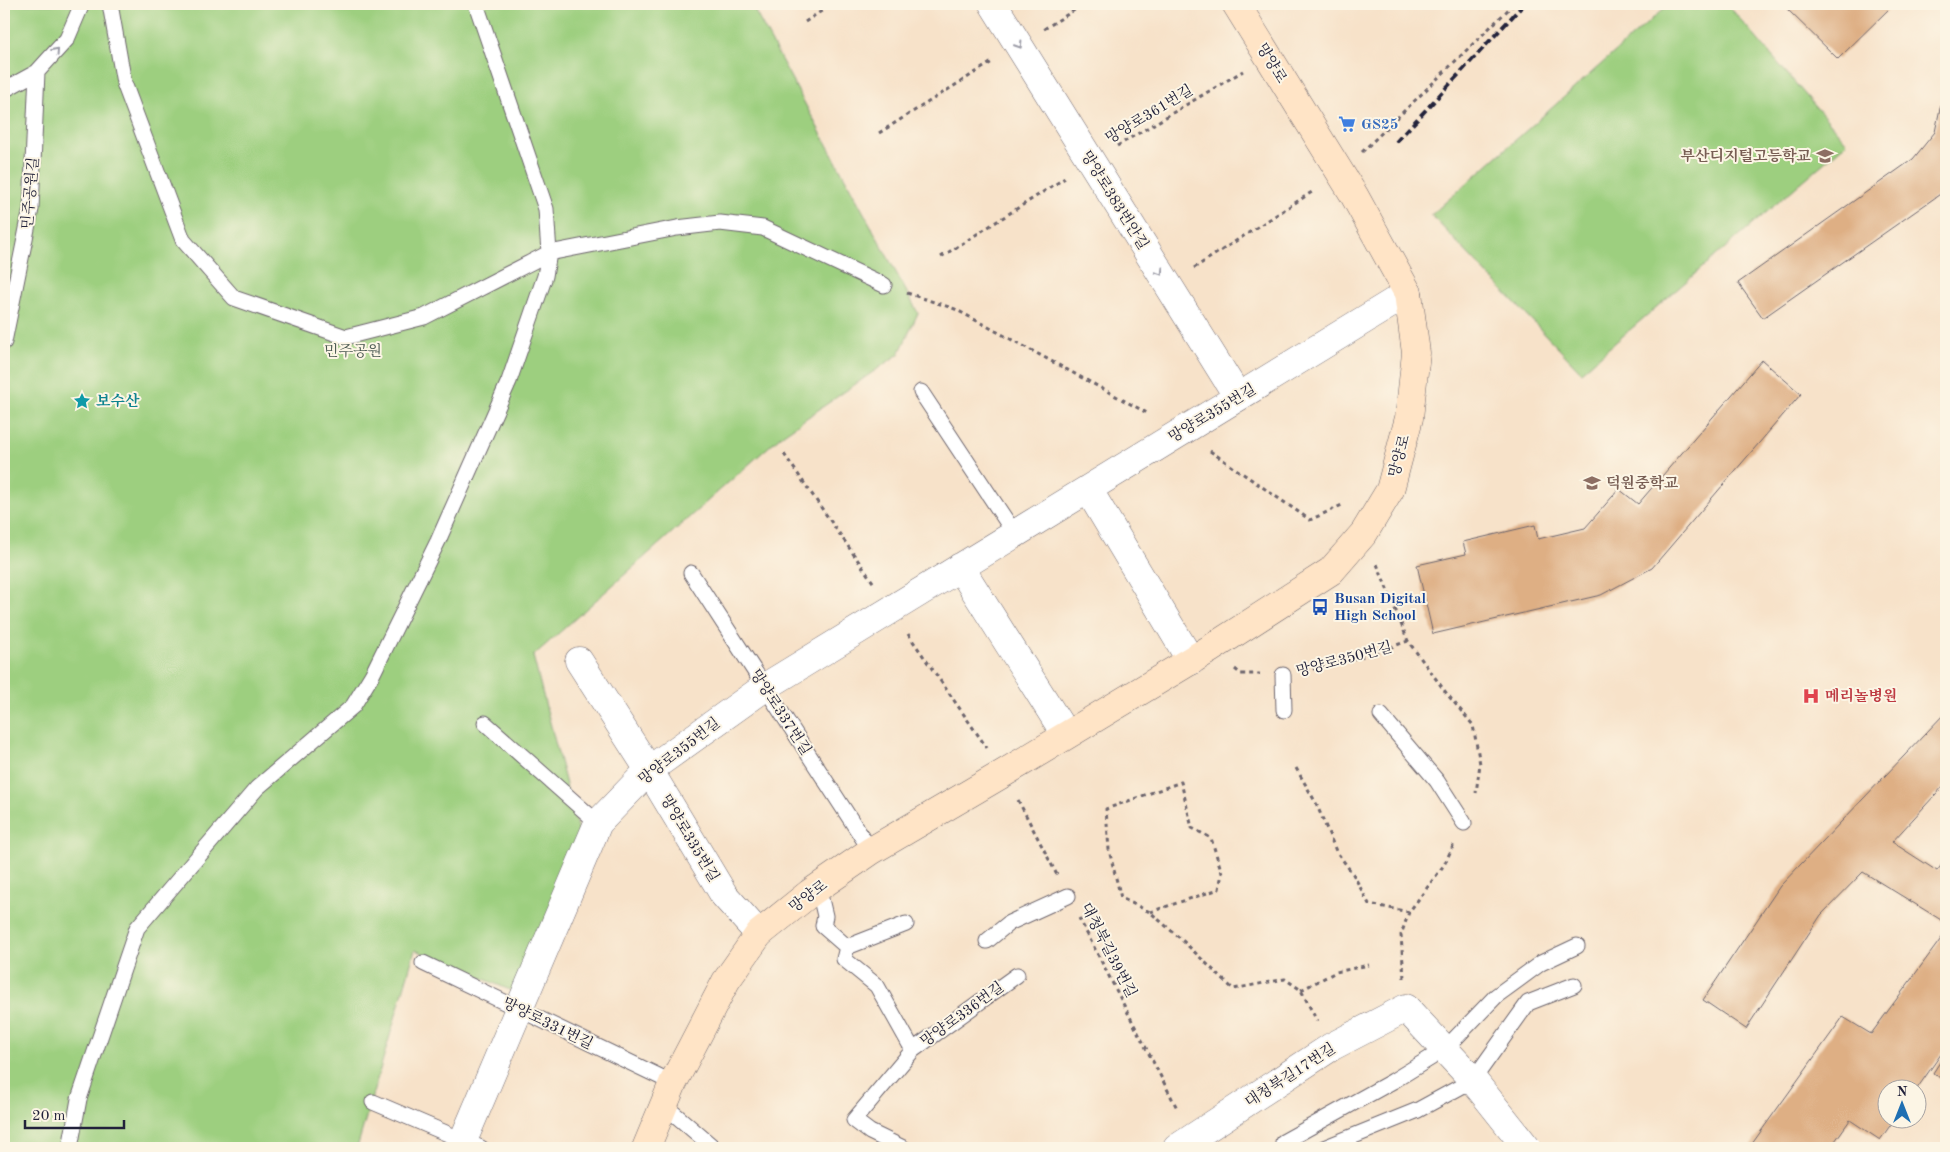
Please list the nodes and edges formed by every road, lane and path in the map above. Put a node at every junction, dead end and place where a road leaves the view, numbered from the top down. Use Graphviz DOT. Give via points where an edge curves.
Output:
graph roads {
  1 [pos="82,4"];
  2 [pos="110,4"];
  3 [pos="476,4"];
  4 [pos="832,4"];
  5 [pos="993,4"];
  6 [pos="1084,4"];
  7 [pos="1236,4"];
  8 [pos="1514,4"];
  9 [pos="805,22"];
  10 [pos="1019,45"];
  11 [pos="1267,57"];
  12 [pos="38,72"];
  13 [pos="4,90"];
  14 [pos="879,133"];
  15 [pos="1091,162"];
  16 [pos="1340,174"];
  17 [pos="550,253"];
  18 [pos="941,257"];
  19 [pos="884,285"];
  20 [pos="1168,285"];
  21 [pos="1408,293"];
  22 [pos="4,342"];
  23 [pos="921,392"];
  24 [pos="1238,397"];
  25 [pos="1182,432"];
  26 [pos="1088,489"];
  27 [pos="1390,490"];
  28 [pos="1364,533"];
  29 [pos="1015,534"];
  30 [pos="960,567"];
  31 [pos="691,573"];
  32 [pos="1191,660"];
  33 [pos="579,661"];
  34 [pos="1241,674"];
  35 [pos="1283,675"];
  36 [pos="765,687"];
  37 [pos="1284,710"];
  38 [pos="1381,716"];
  39 [pos="485,723"];
  40 [pos="1066,735"];
  41 [pos="1296,768"];
  42 [pos="649,770"];
  43 [pos="1004,773"];
  44 [pos="598,823"];
  45 [pos="1464,823"];
  46 [pos="870,851"];
  47 [pos="810,893"];
  48 [pos="1068,896"];
  49 [pos="1150,912"];
  50 [pos="906,924"];
  51 [pos="759,934"];
  52 [pos="987,941"];
  53 [pos="1577,946"];
  54 [pos="848,947"];
  55 [pos="423,963"];
  56 [pos="1369,965"];
  57 [pos="1017,975"];
  58 [pos="1574,985"];
  59 [pos="1406,1008"];
  60 [pos="519,1009"];
  61 [pos="1445,1049"];
  62 [pos="913,1050"];
  63 [pos="1473,1080"];
  64 [pos="669,1094"];
  65 [pos="373,1102"];
  66 [pos="1283,1142"];
  67 [pos="1185,1143"];
  68 [pos="468,1146"];
  69 [pos="70,1148"];
  70 [pos="646,1148"];
  71 [pos="714,1148"];
  72 [pos="903,1148"];
  73 [pos="1324,1148"];
  74 [pos="1527,1148"];
  12 -- 1 [label="lane, one-way" via="67,39"];
  2 -- 17 [label="lane" via="124,82 183,240 234,298 346,337 424,317"];
  3 -- 17 [label="lane" via="546,209"];
  4 -- 9 [label="path"];
  5 -- 10 [label="street, 망양로383번안길, one-way"];
  6 -- 10 [label="path"];
  7 -- 11 [label="main road, 망양로"];
  8 -- 16 [label="path"];
  10 -- 14 [label="path"];
  10 -- 15 [label="street, 망양로383번안길"];
  11 -- 15 [label="path, 망양로361번길"];
  11 -- 16 [label="main road, 망양로"];
  12 -- 13 [label="lane"];
  12 -- 22 [label="lane, 민주공원길" via="31,209"];
  15 -- 18 [label="path, 망양로361번길"];
  15 -- 20 [label="street, 망양로383번안길, one-way"];
  16 -- 20 [label="path"];
  16 -- 21 [label="main road, 망양로"];
  17 -- 19 [label="lane" via="677,228 720,223 763,228"];
  17 -- 69 [label="lane" via="509,381 438,541 372,675 353,706 257,788 137,928 79,1099"];
  19 -- 25 [label="path" via="955,309"];
  20 -- 24 [label="street, 망양로383번안길"];
  21 -- 24 [label="street, 망양로355번길"];
  21 -- 27 [label="main road, 망양로" via="1416,353 1409,418"];
  23 -- 29 [label="lane"];
  24 -- 25 [label="street, 망양로355번길"];
  25 -- 26 [label="street, 망양로355번길"];
  25 -- 27 [label="path" via="1310,520 1356,498"];
  26 -- 29 [label="street, 망양로355번길"];
  26 -- 32 [label="street"];
  27 -- 28 [label="main road, 망양로"];
  28 -- 32 [label="main road, 망양로" via="1331,571"];
  28 -- 35 [label="path, 망양로350번길" via="1408,641 1368,655"];
  29 -- 30 [label="street, 망양로355번길"];
  30 -- 36 [label="street, 망양로355번길"];
  30 -- 40 [label="street"];
  31 -- 36 [label="lane, 망양로337번길"];
  32 -- 40 [label="main road, 망양로"];
  33 -- 42 [label="street, 망양로335번길"];
  34 -- 35 [label="path, 망양로350번길"];
  35 -- 37 [label="lane, 망양로350번길"];
  36 -- 42 [label="street, 망양로355번길"];
  36 -- 46 [label="lane, 망양로337번길"];
  38 -- 45 [label="lane" via="1437,781"];
  39 -- 44 [label="lane"];
  40 -- 43 [label="main road, 망양로"];
  41 -- 59 [label="path" via="1316,803 1336,851 1369,904 1409,912 1402,935"];
  42 -- 44 [label="street, 망양로355번길"];
  42 -- 51 [label="street, 망양로335번길" via="724,895"];
  43 -- 46 [label="main road, 망양로"];
  43 -- 48 [label="path, 대청북길39번길"];
  44 -- 60 [label="street, 망양로355번길"];
  46 -- 47 [label="main road, 망양로"];
  47 -- 51 [label="main road, 망양로"];
  47 -- 54 [label="lane" via="821,899 825,916 823,926"];
  48 -- 52 [label="lane" via="1009,923"];
  48 -- 67 [label="path, 대청북길39번길"];
  49 -- 49 [label="path" via="1121,898 1109,850 1106,809 1181,782 1192,828 1211,838 1222,873 1219,888"];
  49 -- 56 [label="path" via="1233,989 1285,979 1301,990 1336,972"];
  50 -- 54 [label="lane"];
  51 -- 64 [label="main road, 망양로" via="726,981"];
  53 -- 61 [label="lane" via="1540,963 1496,996"];
  54 -- 62 [label="lane, 망양로336번길" via="844,959 877,986"];
  55 -- 60 [label="lane, 망양로331번길"];
  57 -- 62 [label="lane, 망양로336번길"];
  58 -- 63 [label="lane" via="1528,1003"];
  59 -- 61 [label="street"];
  59 -- 67 [label="street, 대청북길17번길" via="1331,1047"];
  60 -- 64 [label="lane, 망양로331번길"];
  60 -- 68 [label="street, 망양로355번길"];
  61 -- 63 [label="street"];
  61 -- 66 [label="lane"];
  62 -- 72 [label="lane" via="854,1120"];
  63 -- 73 [label="lane" via="1418,1110"];
  63 -- 74 [label="street"];
  64 -- 70 [label="main road, 망양로"];
  64 -- 71 [label="lane, 망양로331번길"];
  65 -- 68 [label="lane"];
}
